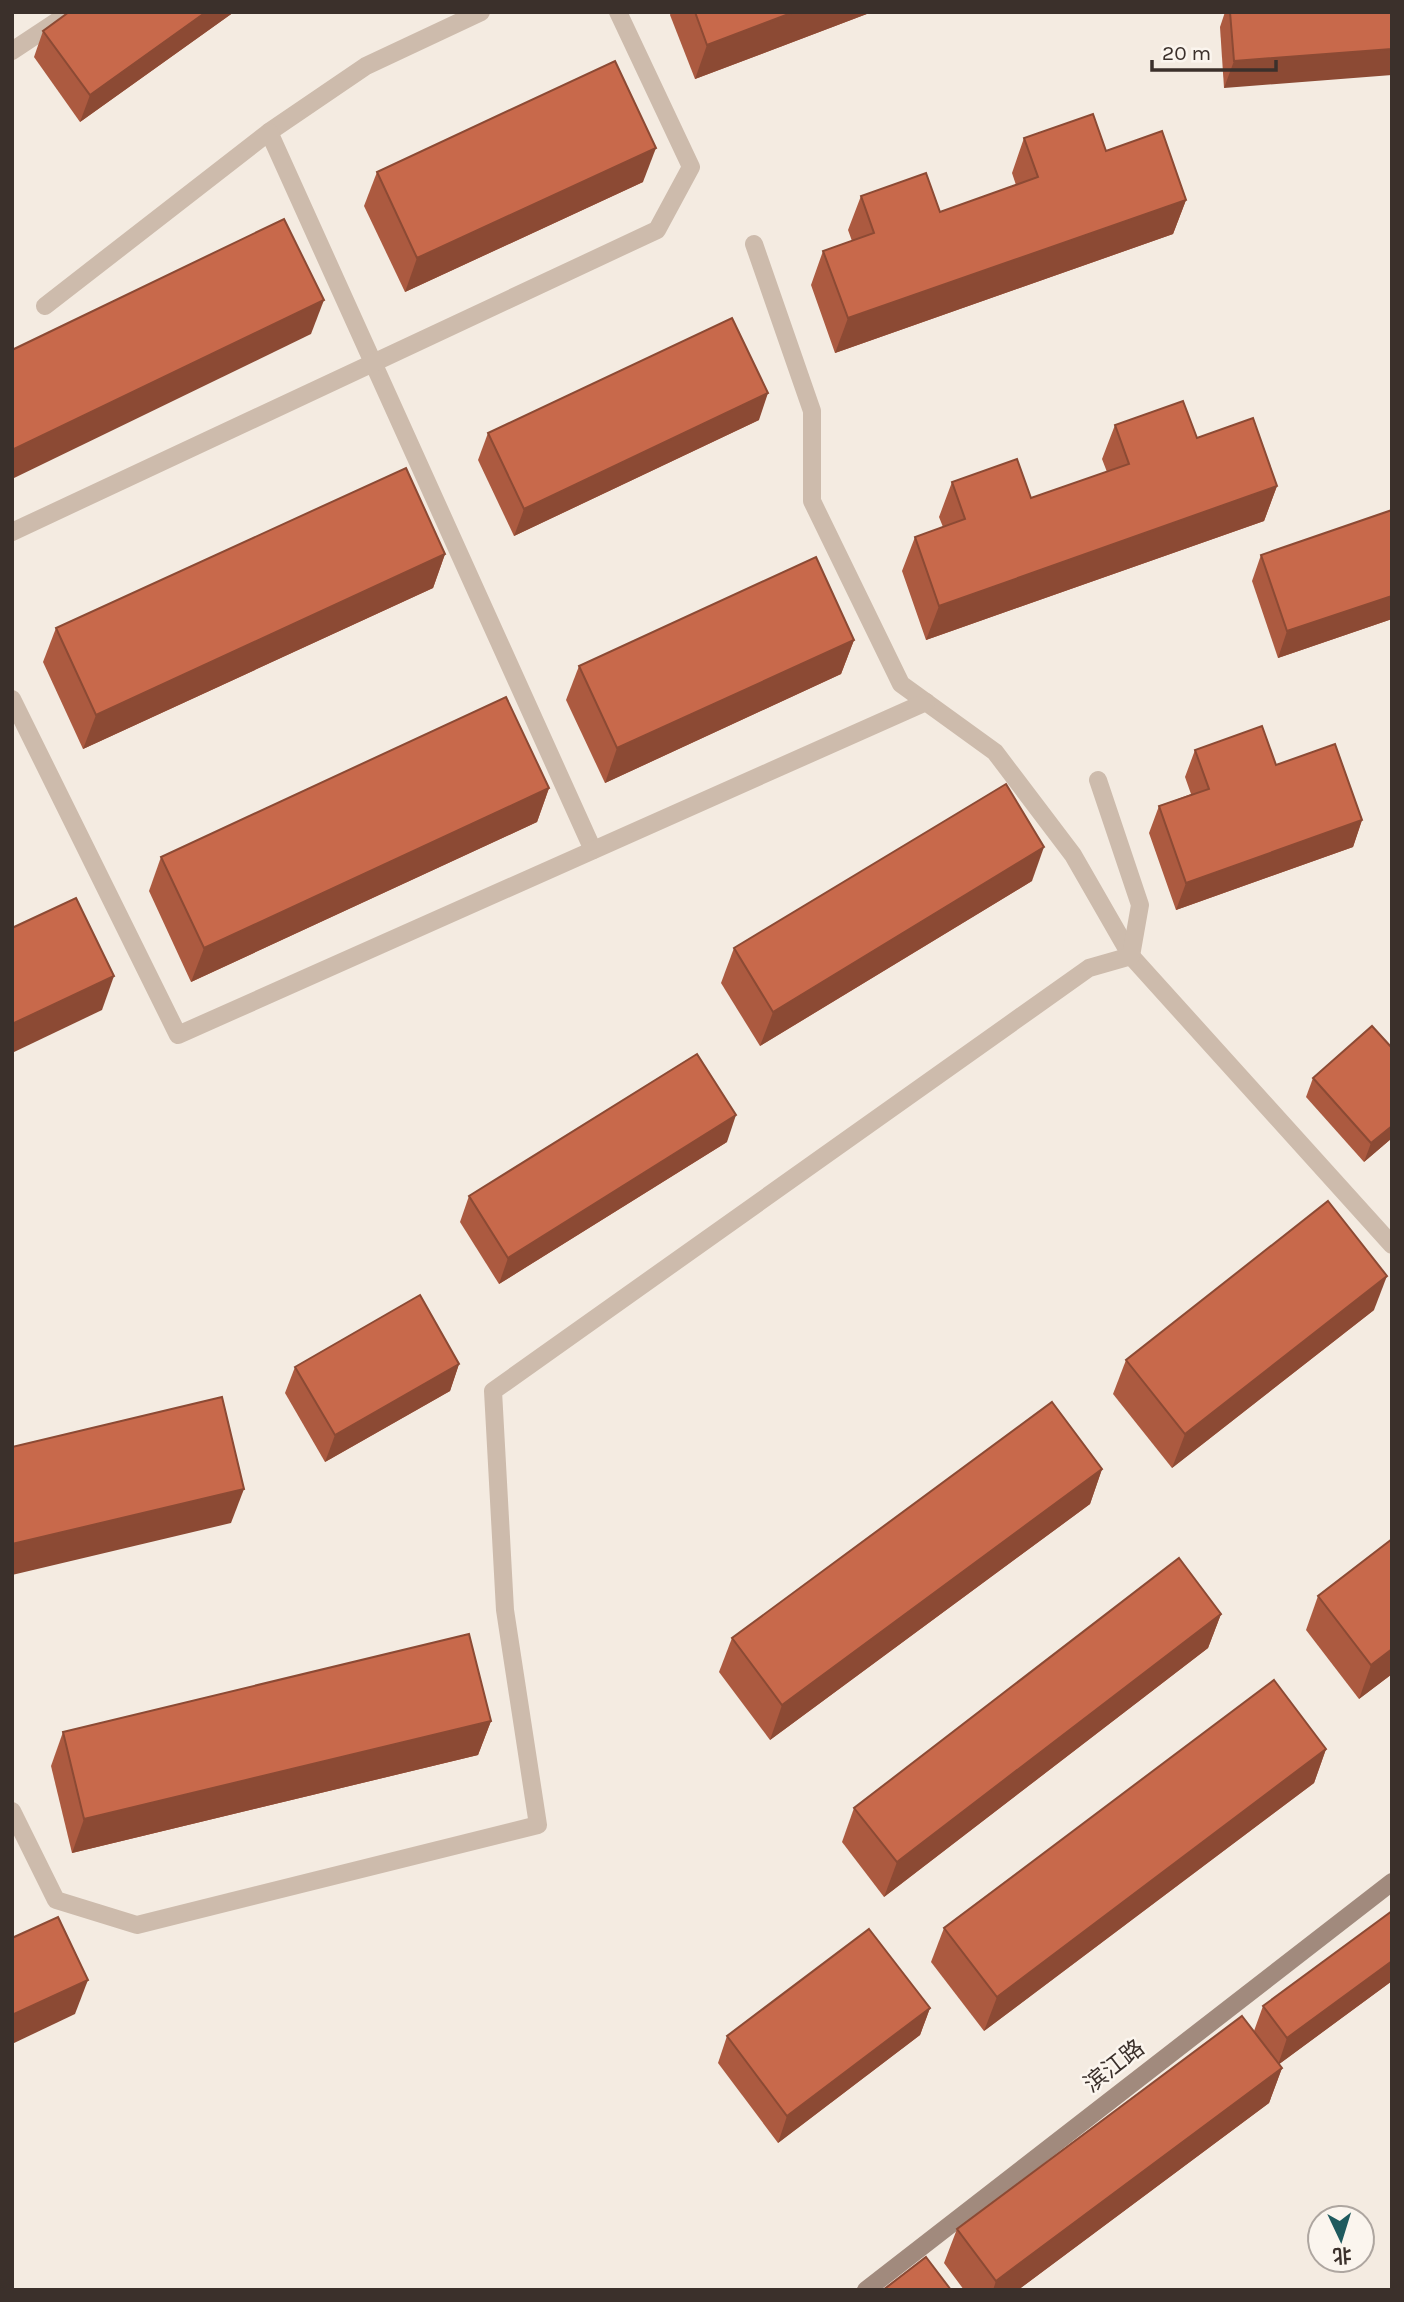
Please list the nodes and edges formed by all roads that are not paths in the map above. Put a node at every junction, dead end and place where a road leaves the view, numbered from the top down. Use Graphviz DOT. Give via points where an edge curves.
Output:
graph roads {
  1 [pos="71,12"];
  2 [pos="481,12"];
  3 [pos="618,12"];
  4 [pos="12,51"];
  5 [pos="269,132"];
  6 [pos="754,244"];
  7 [pos="45,306"];
  8 [pos="372,362"];
  9 [pos="12,532"];
  10 [pos="12,699"];
  11 [pos="926,702"];
  12 [pos="1098,780"];
  13 [pos="593,850"];
  14 [pos="1131,956"];
  15 [pos="1392,1245"];
  16 [pos="12,1811"];
  17 [pos="1392,1882"];
  18 [pos="866,2290"];
  1 -- 4 [label="street"];
  2 -- 5 [label="street" via="366,66"];
  3 -- 8 [label="street" via="691,167 657,230"];
  5 -- 7 [label="street"];
  5 -- 8 [label="street"];
  6 -- 11 [label="street" via="812,411 812,501 901,684"];
  8 -- 9 [label="street"];
  8 -- 13 [label="street"];
  10 -- 13 [label="street" via="178,1035"];
  11 -- 13 [label="street"];
  11 -- 14 [label="street" via="995,752 1073,855"];
  12 -- 14 [label="street" via="1140,905"];
  14 -- 15 [label="street"];
  14 -- 16 [label="street" via="1089,968 493,1391 505,1610 538,1825 137,1925 56,1900"];
  17 -- 18 [label="main road, 滨江路"];
}
